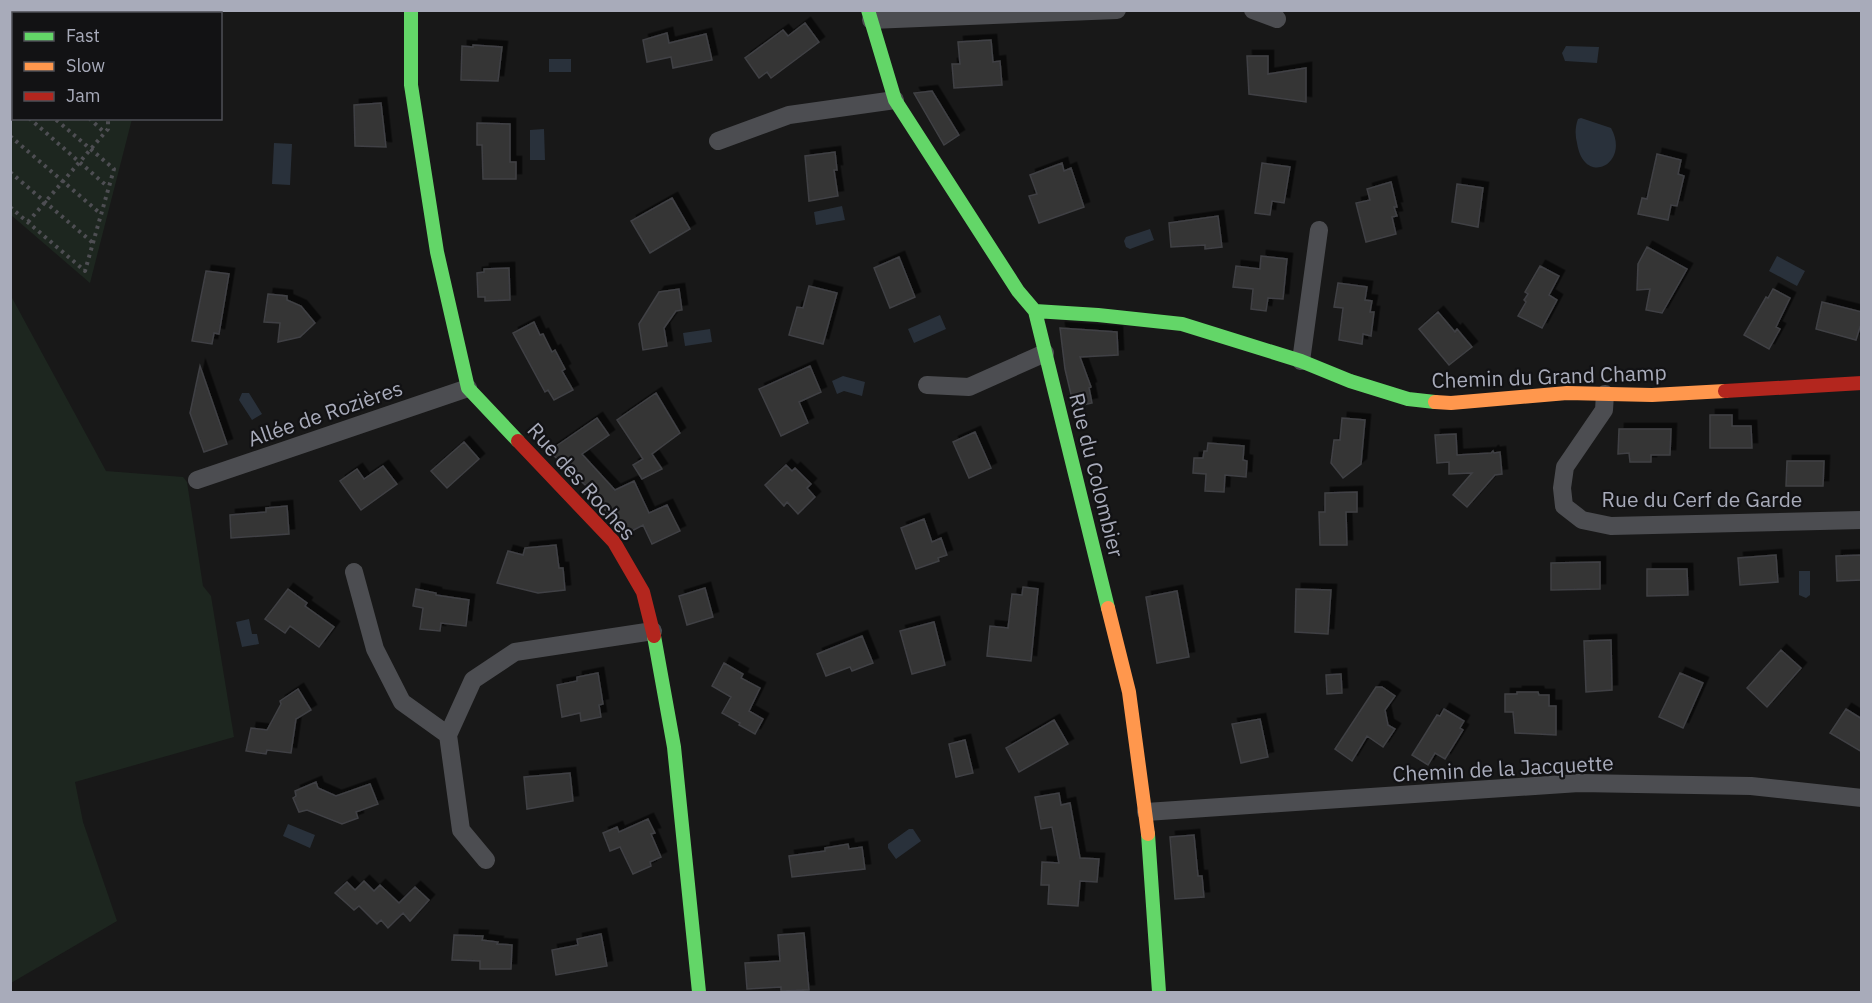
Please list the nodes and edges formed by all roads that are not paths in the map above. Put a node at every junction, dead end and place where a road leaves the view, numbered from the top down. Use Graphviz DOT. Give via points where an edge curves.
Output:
graph roads {
  1 [pos="411,10"];
  2 [pos="1118,10"];
  3 [pos="1253,10"];
  4 [pos="869,15"];
  5 [pos="1277,19"];
  6 [pos="895,100"];
  7 [pos="718,141"];
  8 [pos="1319,230"];
  9 [pos="1035,311"];
  10 [pos="1045,353"];
  11 [pos="1300,361"];
  12 [pos="1862,383"];
  13 [pos="927,385"];
  14 [pos="468,388"];
  15 [pos="1605,394"];
  16 [pos="197,480"];
  17 [pos="1862,520"];
  18 [pos="354,572"];
  19 [pos="652,631"];
  20 [pos="448,735"];
  21 [pos="1862,798"];
  22 [pos="1146,812"];
  23 [pos="486,860"];
  24 [pos="699,993"];
  25 [pos="1160,993"];
  1 -- 14 [label="street" via="411,86 436,252"];
  2 -- 4 [label="street"];
  3 -- 5 [label="street"];
  4 -- 6 [label="street, Rue du Colombier"];
  6 -- 7 [label="street" via="789,115"];
  6 -- 9 [label="street, Rue du Colombier" via="1018,291"];
  8 -- 11 [label="street"];
  9 -- 10 [label="street, Rue du Colombier"];
  9 -- 11 [label="street, Chemin du Grand Champ" via="1182,324"];
  10 -- 13 [label="street" via="969,387"];
  10 -- 22 [label="street, Rue du Colombier" via="1129,692"];
  11 -- 15 [label="street, Chemin du Grand Champ" via="1408,399 1451,403 1567,393"];
  12 -- 15 [label="street, Chemin du Grand Champ" via="1652,395"];
  14 -- 16 [label="street, Allée de Rozières"];
  14 -- 19 [label="street, Rue des Roches" via="614,542 643,592"];
  15 -- 17 [label="street, Rue du Cerf de Garde" via="1604,410 1565,468 1564,506 1582,520 1611,526"];
  18 -- 20 [label="street" via="375,649 402,702"];
  19 -- 20 [label="street" via="515,652 473,680"];
  19 -- 24 [label="street, Rue des Roches" via="674,747"];
  20 -- 23 [label="street" via="461,830"];
  21 -- 22 [label="street, Chemin de la Jacquette" via="1751,786 1579,783"];
  22 -- 25 [label="street, Rue du Colombier"];
}
